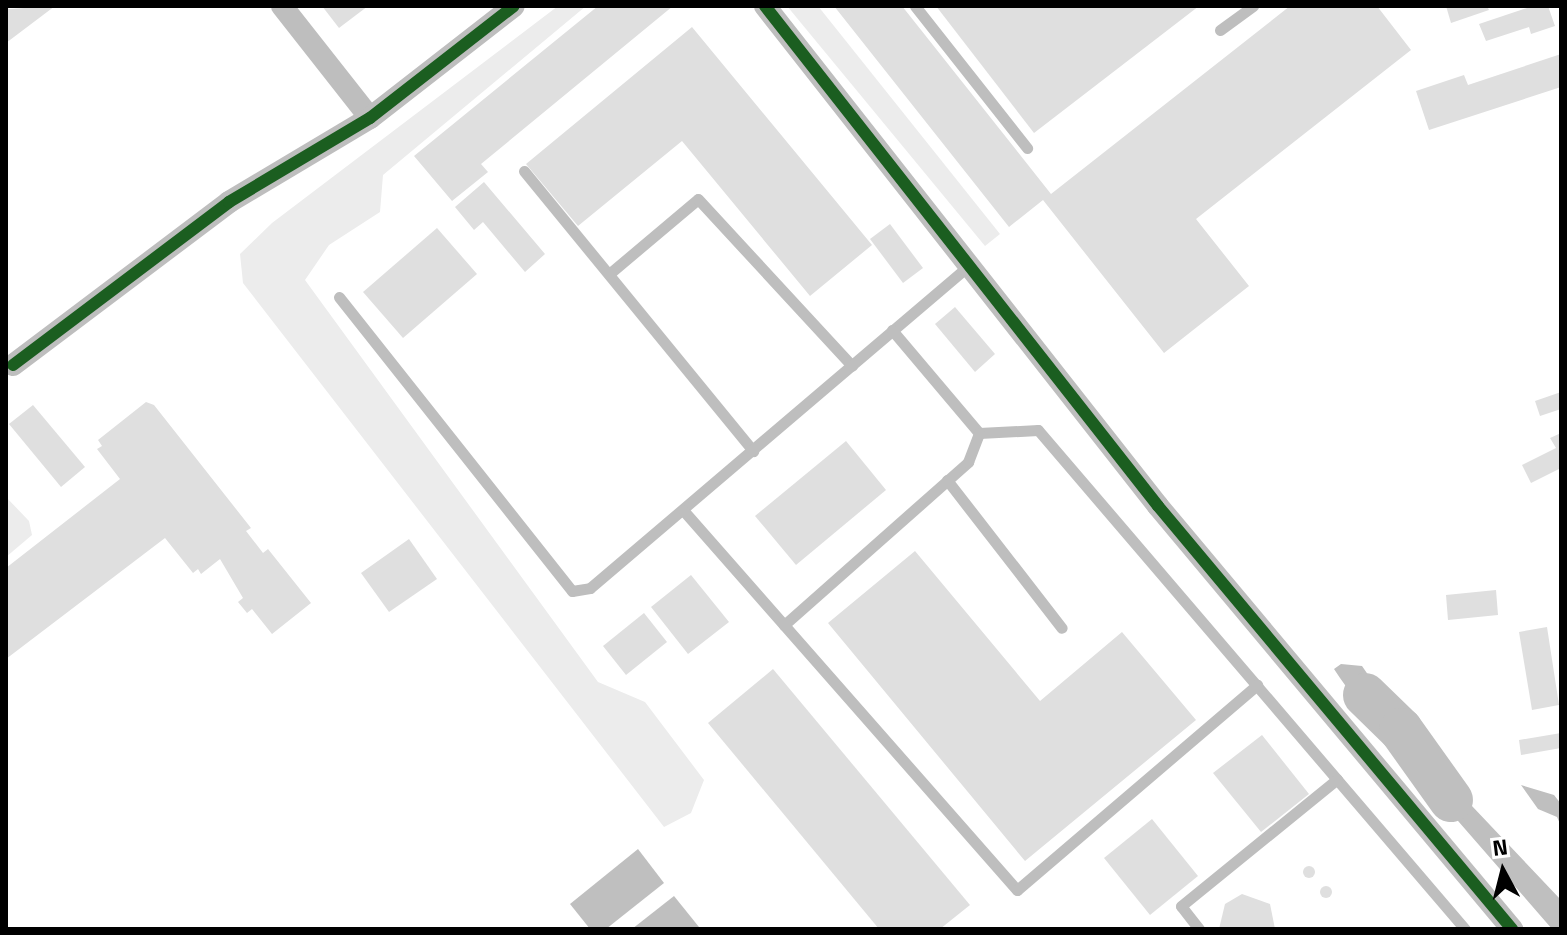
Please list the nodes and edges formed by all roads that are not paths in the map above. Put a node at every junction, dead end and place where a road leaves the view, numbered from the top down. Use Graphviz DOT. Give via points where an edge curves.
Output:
graph roads {
  1 [pos="282,6"];
  2 [pos="514,6"];
  3 [pos="765,6"];
  4 [pos="915,6"];
  5 [pos="1253,6"];
  6 [pos="1220,30"];
  7 [pos="370,118"];
  8 [pos="1027,148"];
  9 [pos="524,171"];
  10 [pos="969,266"];
  11 [pos="609,274"];
  12 [pos="339,297"];
  13 [pos="892,330"];
  14 [pos="852,366"];
  15 [pos="10,368"];
  16 [pos="979,433"];
  17 [pos="753,451"];
  18 [pos="947,480"];
  19 [pos="683,510"];
  20 [pos="784,625"];
  21 [pos="1062,628"];
  22 [pos="1257,685"];
  23 [pos="1337,779"];
  24 [pos="1199,929"];
  25 [pos="1465,929"];
  26 [pos="1512,929"];
  1 -- 7 [label="street"];
  2 -- 7 [label="street"];
  3 -- 10 [label="street"];
  4 -- 8 [label="lane"];
  5 -- 6 [label="lane"];
  7 -- 15 [label="street" via="229,202"];
  9 -- 11 [label="lane"];
  10 -- 13 [label="lane"];
  10 -- 26 [label="street" via="1158,506"];
  11 -- 14 [label="lane" via="698,199"];
  11 -- 17 [label="lane"];
  12 -- 19 [label="lane" via="572,591 590,588"];
  13 -- 14 [label="lane"];
  13 -- 16 [label="lane"];
  14 -- 17 [label="lane"];
  16 -- 18 [label="lane" via="968,462"];
  16 -- 22 [label="lane" via="1038,430"];
  17 -- 19 [label="lane"];
  18 -- 20 [label="lane"];
  18 -- 21 [label="lane"];
  19 -- 20 [label="lane"];
  20 -- 22 [label="lane" via="1017,890"];
  22 -- 23 [label="lane"];
  23 -- 24 [label="lane" via="1181,906"];
  23 -- 25 [label="lane"];
}
